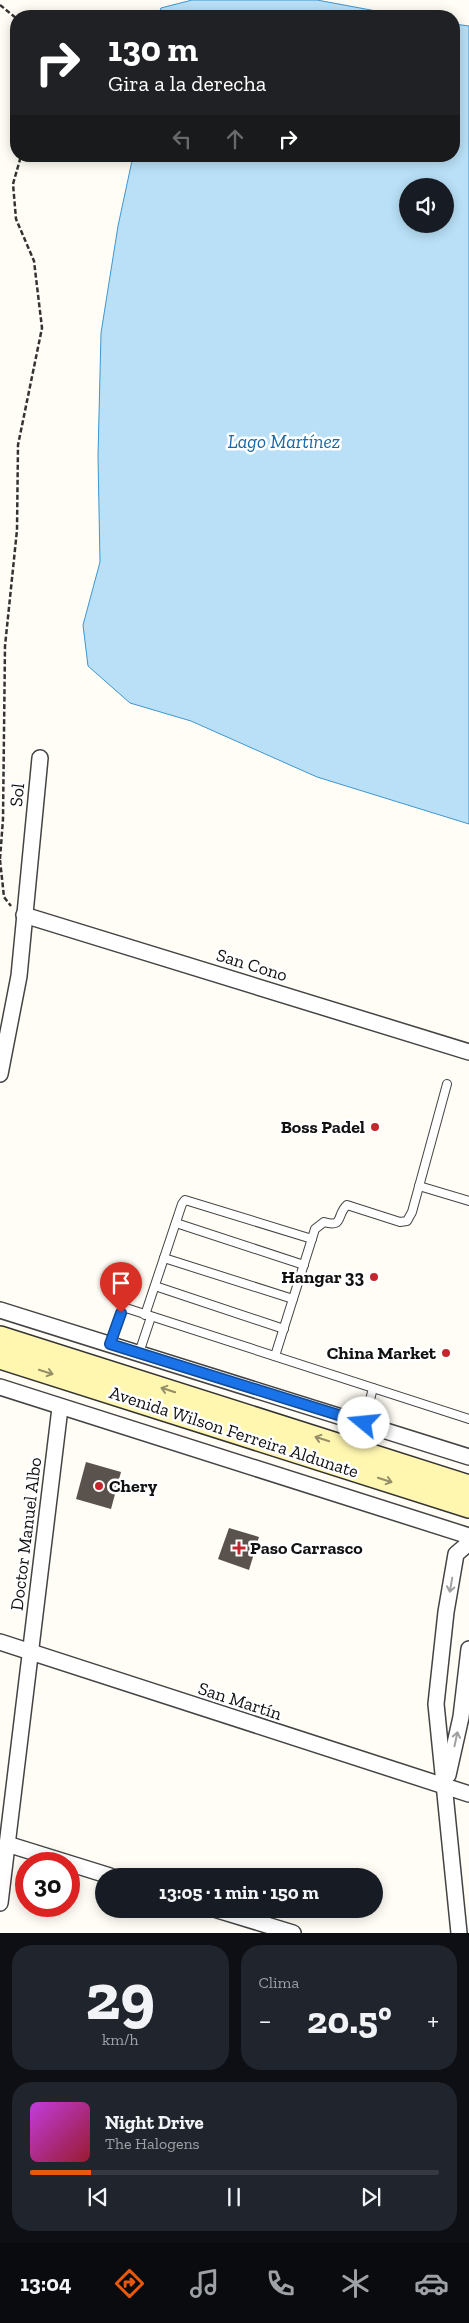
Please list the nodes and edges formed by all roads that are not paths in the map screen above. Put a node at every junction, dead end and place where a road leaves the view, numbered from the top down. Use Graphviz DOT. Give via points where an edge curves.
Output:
graph roads {
  1 [pos="40,758"];
  2 [pos="24,914"];
  3 [pos="469,1052"];
  4 [pos="0,1074"];
  5 [pos="447,1084"];
  6 [pos="419,1186"];
  7 [pos="469,1201"];
  8 [pos="176,1223"];
  9 [pos="312,1239"];
  10 [pos="164,1258"];
  11 [pos="304,1265"];
  12 [pos="155,1286"];
  13 [pos="293,1300"];
  14 [pos="0,1310"];
  15 [pos="148,1316"];
  16 [pos="284,1329"];
  17 [pos="0,1337"];
  18 [pos="110,1344"];
  19 [pos="139,1353"];
  20 [pos="275,1356"];
  21 [pos="0,1358"];
  22 [pos="0,1387"];
  23 [pos="373,1388"];
  24 [pos="60,1408"];
  25 [pos="469,1419"];
  26 [pos="364,1423"];
  27 [pos="469,1457"];
  28 [pos="469,1486"];
  29 [pos="469,1507"];
  30 [pos="469,1536"];
  31 [pos="469,1543"];
  32 [pos="0,1642"];
  33 [pos="469,1648"];
  34 [pos="30,1652"];
  35 [pos="446,1786"];
  36 [pos="469,1794"];
  37 [pos="7,1844"];
  38 [pos="95,1871"];
  39 [pos="0,1903"];
  40 [pos="244,1918"];
  41 [pos="293,1933"];
  42 [pos="459,1933"];
  1 -- 2 [label="street, Sol"];
  2 -- 3 [label="street, San Cono"];
  2 -- 4 [label="street, Sol" via="19,976"];
  5 -- 6 [label="lane"];
  6 -- 7 [label="lane"];
  6 -- 9 [label="lane" via="407,1221 400,1222 346,1206 337,1223 324,1222 315,1230"];
  8 -- 9 [label="lane" via="185,1200"];
  8 -- 10 [label="lane"];
  8 -- 11 [label="lane"];
  9 -- 11 [label="lane"];
  10 -- 12 [label="lane"];
  10 -- 13 [label="lane"];
  11 -- 13 [label="lane"];
  12 -- 15 [label="lane"];
  12 -- 16 [label="lane"];
  13 -- 16 [label="lane"];
  14 -- 18 [label="street"];
  15 -- 18 [label="lane" via="126,1308 122,1310"];
  15 -- 19 [label="lane"];
  15 -- 20 [label="lane"];
  16 -- 20 [label="lane"];
  28 -- 17 [label="main road, Avenida Wilson Ferreira Aldunate, one-way"];
  18 -- 19 [label="street"];
  19 -- 26 [label="street"];
  20 -- 23 [label="lane"];
  21 -- 29 [label="main road, Avenida Wilson Ferreira Aldunate, one-way"];
  22 -- 24 [label="street, Avenida Wilson Ferreira Aldunate"];
  23 -- 25 [label="lane"];
  23 -- 26 [label="lane"];
  24 -- 30 [label="street, Avenida Wilson Ferreira Aldunate"];
  24 -- 34 [label="street, Doctor Manuel Albo"];
  26 -- 27 [label="street"];
  31 -- 35 [label="street, one-way" via="456,1554 436,1704"];
  32 -- 34 [label="street, San Martín"];
  35 -- 33 [label="street, one-way" via="461,1716"];
  34 -- 35 [label="street, San Martín"];
  34 -- 37 [label="street, Doctor Manuel Albo"];
  35 -- 36 [label="street, San Martín"];
  35 -- 42 [label="street"];
  37 -- 38 [label="street"];
  37 -- 39 [label="street, Doctor Manuel Albo"];
  40 -- 41 [label="street"];
}
